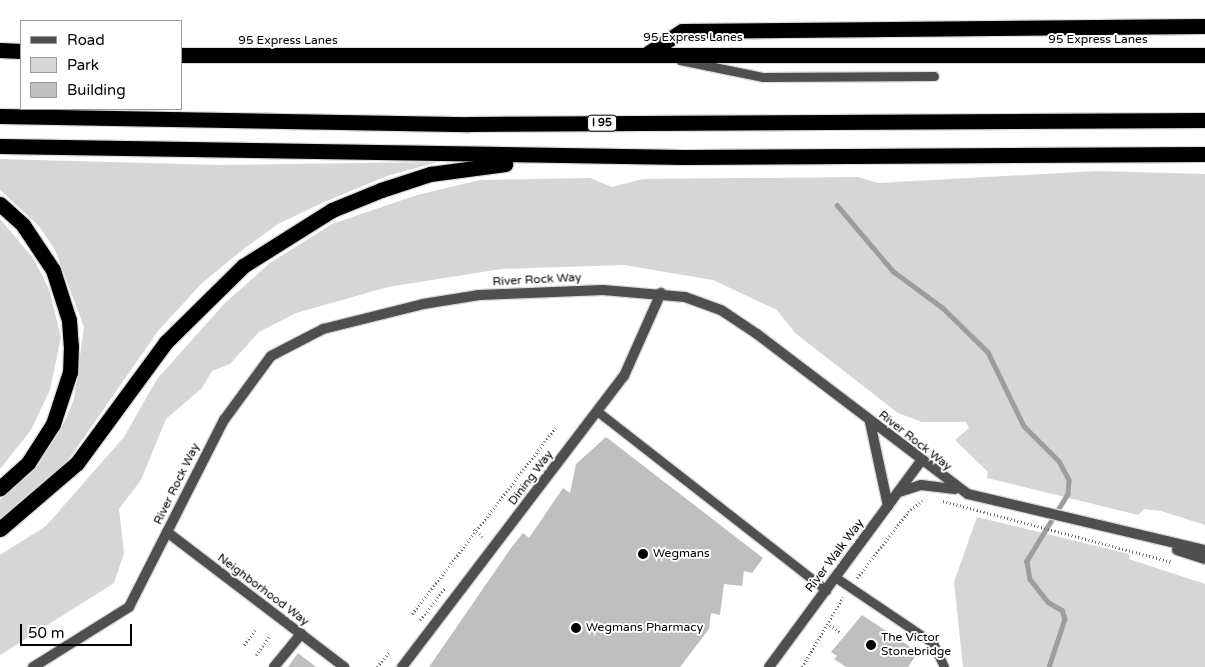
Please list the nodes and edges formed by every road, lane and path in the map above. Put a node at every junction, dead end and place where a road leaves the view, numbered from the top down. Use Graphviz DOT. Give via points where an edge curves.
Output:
graph roads {
  1 [pos="1205,26"];
  2 [pos="0,50"];
  3 [pos="20,51"];
  4 [pos="648,53"];
  5 [pos="182,55"];
  6 [pos="1205,55"];
  7 [pos="934,76"];
  8 [pos="0,116"];
  9 [pos="1205,120"];
  10 [pos="0,146"];
  11 [pos="1205,154"];
  12 [pos="616,156"];
  13 [pos="0,204"];
  14 [pos="661,293"];
  15 [pos="597,411"];
  16 [pos="870,422"];
  17 [pos="555,428"];
  18 [pos="921,461"];
  19 [pos="0,488"];
  20 [pos="898,492"];
  21 [pos="964,492"];
  22 [pos="931,497"];
  23 [pos="936,498"];
  24 [pos="888,506"];
  25 [pos="0,529"];
  26 [pos="475,530"];
  27 [pos="167,532"];
  28 [pos="484,538"];
  29 [pos="1147,539"];
  30 [pos="1205,550"];
  31 [pos="1205,560"];
  32 [pos="1182,565"];
  33 [pos="858,576"];
  34 [pos="835,578"];
  35 [pos="445,588"];
  36 [pos="826,590"];
  37 [pos="840,601"];
  38 [pos="412,614"];
  39 [pos="420,620"];
  40 [pos="830,625"];
  41 [pos="257,628"];
  42 [pos="841,633"];
  43 [pos="301,634"];
  44 [pos="270,636"];
  45 [pos="244,645"];
  46 [pos="390,651"];
  47 [pos="256,655"];
  48 [pos="33,667"];
  49 [pos="274,667"];
  50 [pos="344,667"];
  51 [pos="377,667"];
  52 [pos="402,667"];
  53 [pos="769,667"];
  54 [pos="802,667"];
  55 [pos="944,667"];
  1 -- 4 [label="highway" via="682,31"];
  2 -- 3 [label="highway"];
  4 -- 5 [label="highway, 95 Express Lanes"];
  4 -- 6 [label="highway, 95 Express Lanes"];
  4 -- 7 [label="lane" via="763,77"];
  8 -- 9 [label="highway, I 95" via="469,124"];
  10 -- 12 [label="highway"];
  11 -- 12 [label="highway"];
  12 -- 25 [label="highway" via="430,174 332,210 284,238 243,266 191,313 77,464"];
  13 -- 19 [label="highway" via="23,225 53,270 69,320 71,346 70,372 53,424 28,463"];
  14 -- 15 [label="street, Dining Way" via="633,362"];
  14 -- 16 [label="street, River Rock Way" via="721,310"];
  14 -- 27 [label="street, River Rock Way" via="603,290 479,295 372,315 302,338 271,356 248,385 214,437"];
  15 -- 36 [label="lane"];
  15 -- 52 [label="street, Dining Way"];
  16 -- 18 [label="street, River Rock Way"];
  16 -- 24 [label="street"];
  17 -- 26 [label="path"];
  18 -- 20 [label="street, River Walk Way"];
  18 -- 21 [label="street, River Rock Way"];
  20 -- 21 [label="street" via="920,485"];
  20 -- 24 [label="street, River Walk Way"];
  21 -- 29 [label="street, River Rock Way"];
  22 -- 33 [label="path" via="908,512"];
  23 -- 32 [label="path" via="978,514"];
  24 -- 34 [label="street, River Walk Way"];
  26 -- 28 [label="path"];
  26 -- 38 [label="path"];
  27 -- 43 [label="street, Neighborhood Way"];
  27 -- 48 [label="street, River Rock Way" via="129,607"];
  29 -- 30 [label="street, River Rock Way"];
  29 -- 31 [label="street, River Rock Way"];
  34 -- 36 [label="street, River Walk Way"];
  34 -- 55 [label="lane" via="933,643"];
  35 -- 39 [label="path"];
  36 -- 53 [label="street, River Walk Way"];
  37 -- 40 [label="path"];
  40 -- 42 [label="path"];
  40 -- 54 [label="path"];
  41 -- 45 [label="path"];
  43 -- 49 [label="street"];
  43 -- 50 [label="street, Neighborhood Way"];
  44 -- 47 [label="path"];
  46 -- 51 [label="path"];
}
